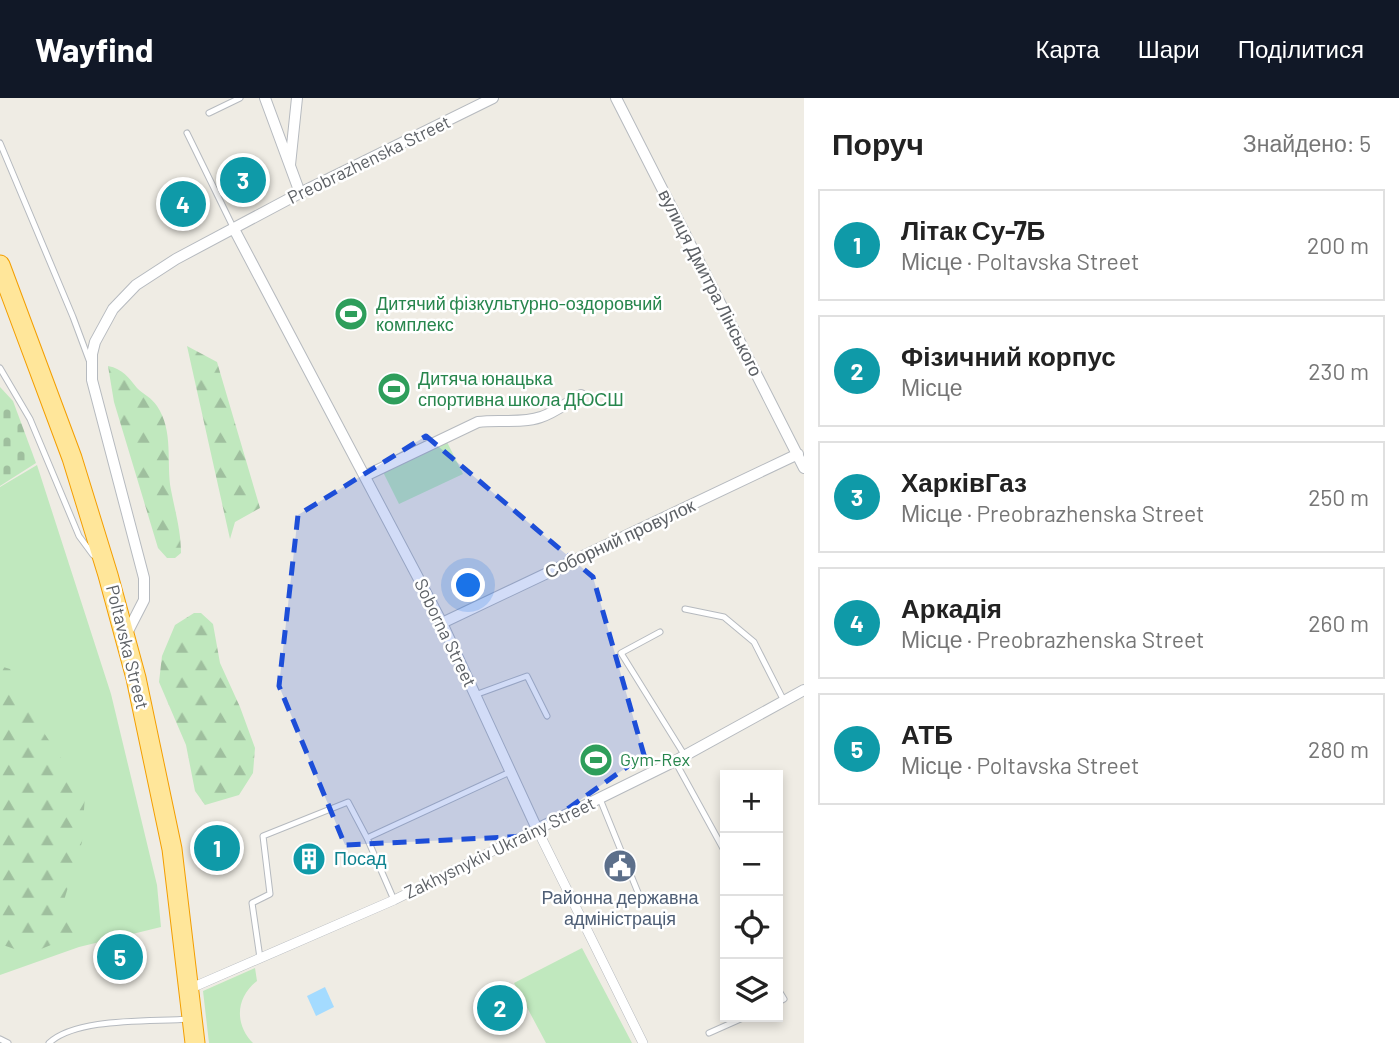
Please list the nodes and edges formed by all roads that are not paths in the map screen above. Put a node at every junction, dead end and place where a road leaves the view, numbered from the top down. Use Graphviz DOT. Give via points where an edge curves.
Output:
graph roads {
  1 [pos="240,98"];
  2 [pos="265,98"];
  3 [pos="296,98"];
  4 [pos="493,98"];
  5 [pos="616,98"];
  6 [pos="209,113"];
  7 [pos="187,133"];
  8 [pos="0,143"];
  9 [pos="290,168"];
  10 [pos="300,193"];
  11 [pos="234,229"];
  12 [pos="0,265"];
  13 [pos="91,367"];
  14 [pos="0,368"];
  15 [pos="581,395"];
  16 [pos="798,454"];
  17 [pos="804,468"];
  18 [pos="365,476"];
  19 [pos="108,575"];
  20 [pos="685,609"];
  21 [pos="442,623"];
  22 [pos="660,632"];
  23 [pos="125,637"];
  24 [pos="804,690"];
  25 [pos="475,695"];
  26 [pos="784,701"];
  27 [pos="547,716"];
  28 [pos="680,759"];
  29 [pos="510,772"];
  30 [pos="600,799"];
  31 [pos="537,829"];
  32 [pos="367,838"];
  33 [pos="720,842"];
  34 [pos="639,895"];
  35 [pos="394,900"];
  36 [pos="260,958"];
  37 [pos="188,990"];
  38 [pos="192,1019"];
  39 [pos="734,1022"];
  40 [pos="709,1033"];
  41 [pos="0,1039"];
  42 [pos="8,1043"];
  43 [pos="49,1043"];
  44 [pos="194,1043"];
  45 [pos="643,1043"];
  1 -- 6 [label="lane"];
  2 -- 9 [label="street"];
  3 -- 9 [label="street"];
  4 -- 10 [label="street, Preobrazhenska Street"];
  5 -- 16 [label="street, вулиця Дмитра Лінського"];
  7 -- 11 [label="lane"];
  8 -- 13 [label="lane"];
  9 -- 10 [label="street"];
  10 -- 11 [label="street, Preobrazhenska Street"];
  11 -- 13 [label="street, Preobrazhenska Street" via="176,258 121,298 95,342"];
  11 -- 18 [label="street, Soborna Street"];
  12 -- 19 [label="highway, Poltavska Street" via="72,458"];
  13 -- 23 [label="street" via="144,578 144,600"];
  14 -- 19 [label="lane" via="30,419 79,536"];
  15 -- 18 [label="street" via="540,417 478,422"];
  16 -- 17 [label="street, вулиця Дмитра Лінського"];
  16 -- 21 [label="street, Соборний провулок"];
  18 -- 21 [label="street, Soborna Street"];
  19 -- 23 [label="highway, Poltavska Street"];
  20 -- 26 [label="lane" via="724,617 754,642"];
  21 -- 25 [label="street, Soborna Street"];
  22 -- 28 [label="lane" via="621,653"];
  23 -- 37 [label="highway, Poltavska Street" via="172,849"];
  24 -- 26 [label="street, Zakhysnykiv Ukrainy Street"];
  25 -- 27 [label="lane" via="527,676"];
  25 -- 29 [label="street, Soborna Street"];
  26 -- 28 [label="street, Zakhysnykiv Ukrainy Street"];
  28 -- 30 [label="street, Zakhysnykiv Ukrainy Street"];
  28 -- 33 [label="lane"];
  29 -- 31 [label="street, Soborna Street"];
  29 -- 32 [label="lane"];
  30 -- 31 [label="street, Zakhysnykiv Ukrainy Street"];
  30 -- 34 [label="lane"];
  31 -- 35 [label="street, Zakhysnykiv Ukrainy Street"];
  31 -- 45 [label="street, Soborna Street"];
  32 -- 35 [label="lane"];
  32 -- 36 [label="lane" via="348,802 263,836 270,894 252,903"];
  35 -- 36 [label="street, Zakhysnykiv Ukrainy Street"];
  36 -- 37 [label="street, Zakhysnykiv Ukrainy Street"];
  37 -- 38 [label="highway, Poltavska Street"];
  38 -- 43 [label="lane" via="79,1027"];
  38 -- 44 [label="highway, Poltavska Street"];
  39 -- 40 [label="lane"];
  41 -- 42 [label="lane"];
}
